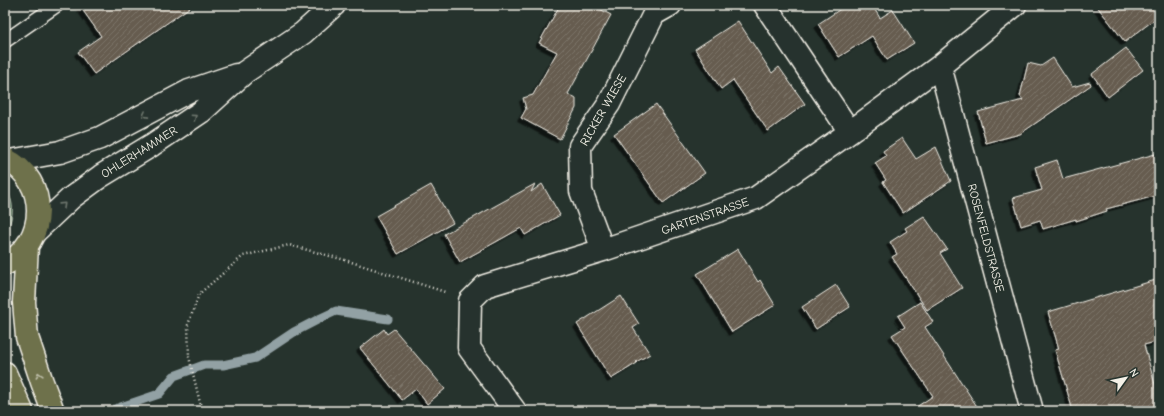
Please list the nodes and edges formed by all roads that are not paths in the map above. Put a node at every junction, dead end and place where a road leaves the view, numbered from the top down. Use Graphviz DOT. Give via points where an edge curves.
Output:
graph roads {
  1 [pos="56,5"];
  2 [pos="334,5"];
  3 [pos="670,5"];
  4 [pos="765,5"];
  5 [pos="1015,5"];
  6 [pos="5,41"];
  7 [pos="940,66"];
  8 [pos="245,72"];
  9 [pos="850,132"];
  10 [pos="7,160"];
  11 [pos="31,239"];
  12 [pos="603,250"];
  13 [pos="5,264"];
  14 [pos="5,374"];
  15 [pos="22,411"];
  16 [pos="53,411"];
  17 [pos="515,411"];
  18 [pos="1032,411"];
  1 -- 6 [label="lane"];
  2 -- 8 [label="street, OHLERHAMMER" via="303,34"];
  3 -- 12 [label="street, RICKER WIESE" via="654,14 609,104 580,146 582,191"];
  4 -- 9 [label="street"];
  5 -- 7 [label="street, GARTENSTRASSE"];
  7 -- 9 [label="street, GARTENSTRASSE"];
  7 -- 18 [label="street, ROSENFELDSTRASSE"];
  8 -- 10 [label="street, OHLERHAMMER, one-way" via="189,91 100,138 60,152"];
  11 -- 8 [label="street, OHLERHAMMER, one-way" via="71,198 201,112"];
  9 -- 12 [label="street, GARTENSTRASSE" via="756,198"];
  10 -- 11 [label="main road" via="22,171 34,190 38,216"];
  11 -- 13 [label="main road" via="13,260"];
  16 -- 11 [label="main road, one-way" via="27,337 24,302"];
  12 -- 17 [label="street, GARTENSTRASSE" via="485,286 470,301 468,348"];
  14 -- 15 [label="main road"];
}
